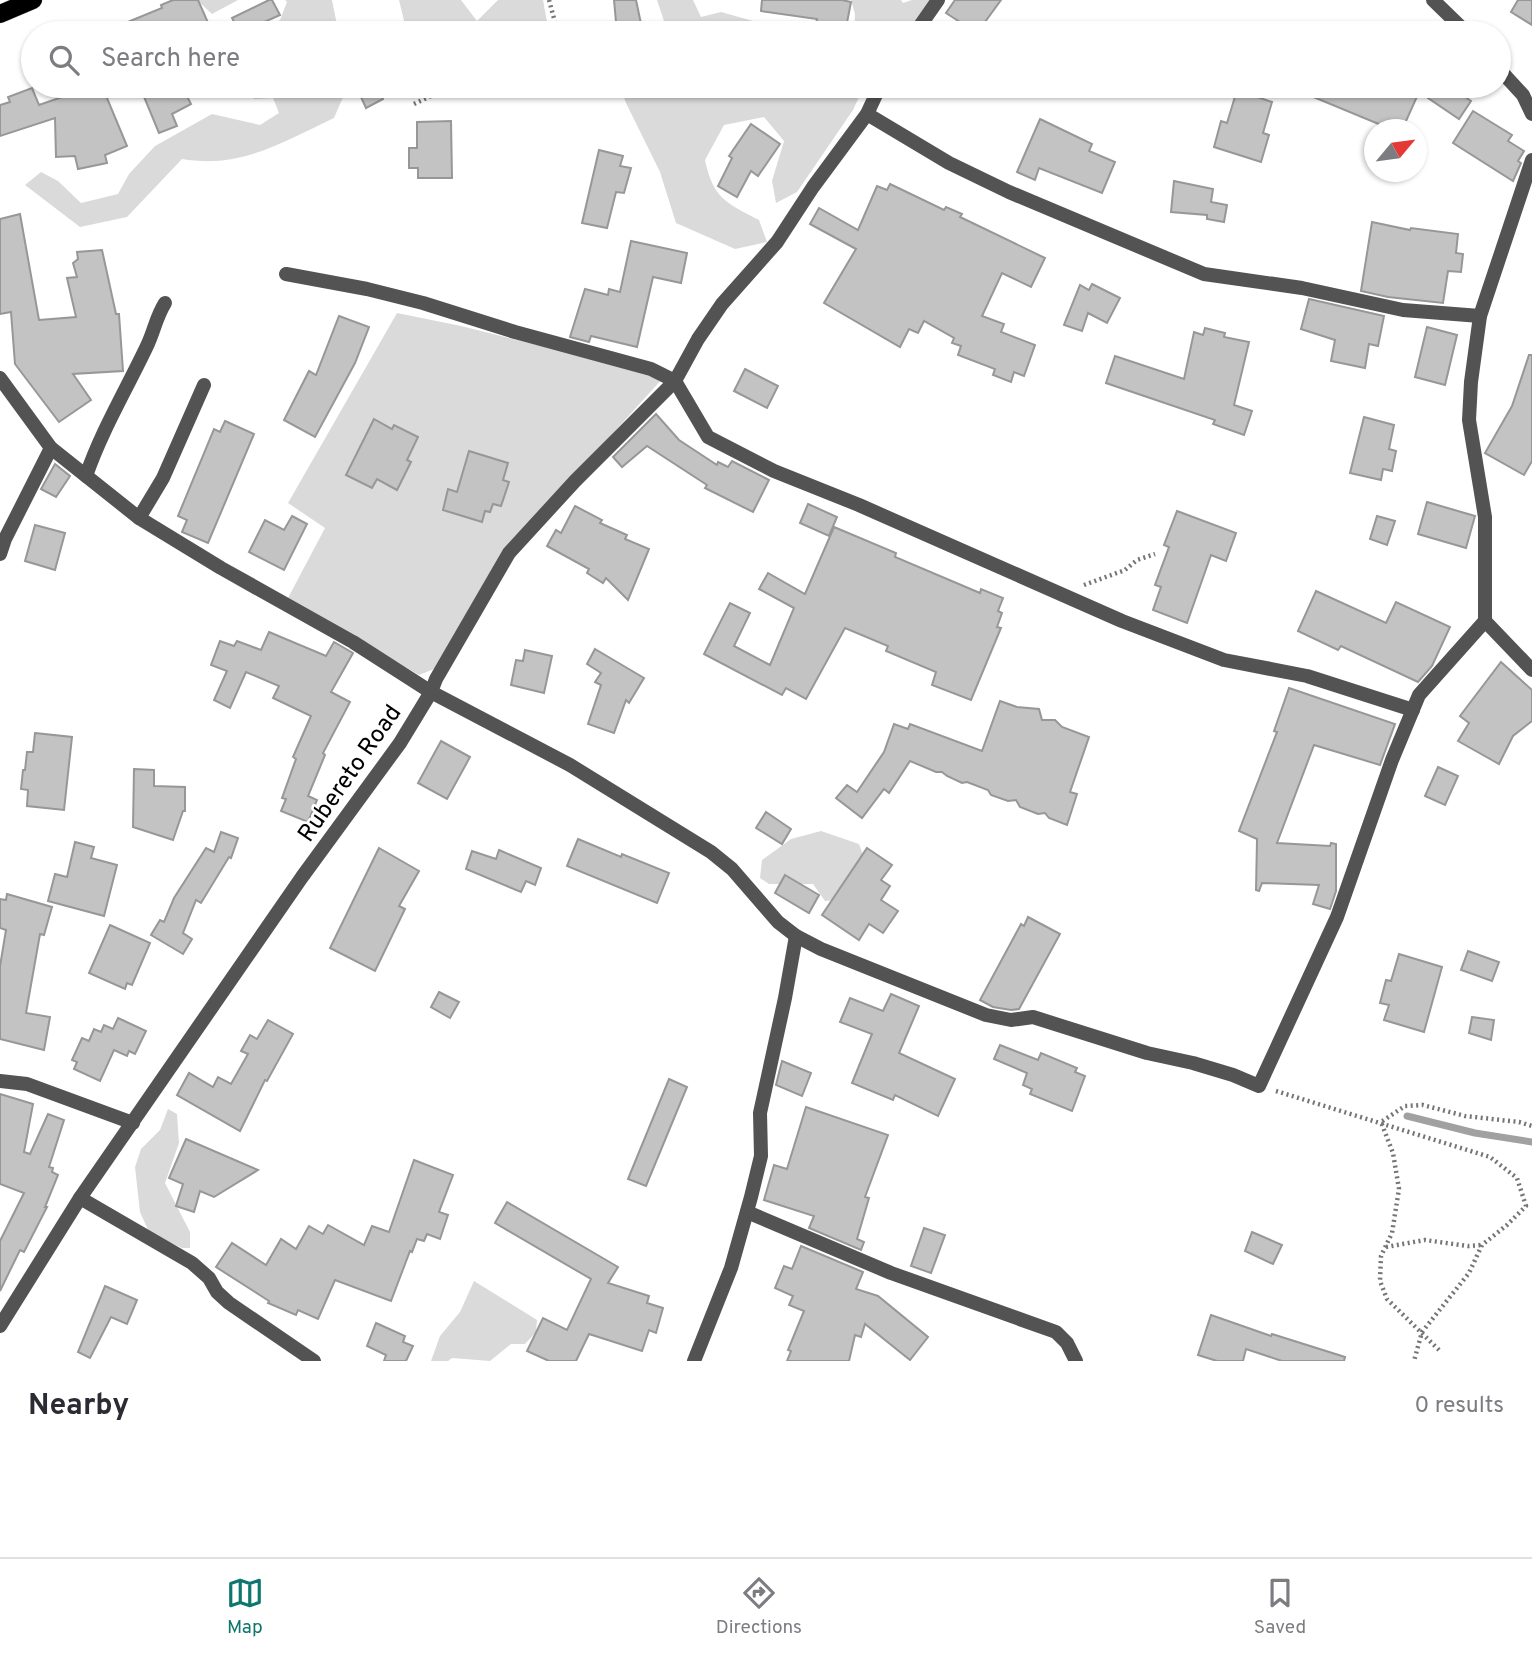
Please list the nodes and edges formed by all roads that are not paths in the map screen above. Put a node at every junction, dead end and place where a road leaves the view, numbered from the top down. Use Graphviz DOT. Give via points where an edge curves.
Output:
graph roads {
  1 [pos="33,0"];
  2 [pos="938,0"];
  3 [pos="1433,0"];
  4 [pos="0,14"];
  5 [pos="923,21"];
  6 [pos="1454,21"];
  7 [pos="1511,82"];
  8 [pos="874,98"];
  9 [pos="867,114"];
  10 [pos="1532,114"];
  11 [pos="1532,160"];
  12 [pos="286,274"];
  13 [pos="165,303"];
  14 [pos="1480,316"];
  15 [pos="0,378"];
  16 [pos="675,381"];
  17 [pos="204,385"];
  18 [pos="51,448"];
  19 [pos="86,476"];
  20 [pos="139,518"];
  21 [pos="0,554"];
  22 [pos="1485,621"];
  23 [pos="1532,670"];
  24 [pos="431,692"];
  25 [pos="1413,710"];
  26 [pos="796,936"];
  27 [pos="0,1081"];
  28 [pos="133,1123"];
  29 [pos="80,1198"];
  30 [pos="747,1212"];
  31 [pos="0,1326"];
  32 [pos="298,1356"];
  33 [pos="314,1361"];
  34 [pos="694,1361"];
  35 [pos="1076,1361"];
  1 -- 4 [label="main road"];
  2 -- 5 [label="street"];
  3 -- 6 [label="street"];
  7 -- 10 [label="street"];
  8 -- 9 [label="street"];
  9 -- 14 [label="street" via="973,175 1204,274 1302,288 1403,310"];
  9 -- 16 [label="street" via="777,242 722,304"];
  11 -- 14 [label="street"];
  12 -- 16 [label="street" via="423,303 651,369"];
  13 -- 19 [label="street" via="97,443"];
  14 -- 22 [label="street" via="1469,419 1485,517"];
  15 -- 18 [label="street, Rubereto Road"];
  16 -- 24 [label="street" via="509,553"];
  16 -- 25 [label="street" via="708,437 774,471 1122,621 1224,660 1307,676"];
  17 -- 20 [label="street" via="163,478"];
  18 -- 19 [label="street, Rubereto Road"];
  18 -- 21 [label="street"];
  19 -- 20 [label="street, Rubereto Road"];
  20 -- 24 [label="street, Rubereto Road"];
  22 -- 23 [label="street"];
  22 -- 25 [label="street" via="1429,682"];
  24 -- 26 [label="street" via="570,765 711,852"];
  24 -- 28 [label="street, Rubereto Road" via="400,743"];
  25 -- 26 [label="street" via="1337,916 1259,1086 1033,1017 1010,1020 986,1015"];
  26 -- 30 [label="street" via="760,1113 761,1156"];
  27 -- 28 [label="street" via="27,1084"];
  28 -- 29 [label="street, Rubereto Road"];
  29 -- 31 [label="street, Rubereto Road"];
  29 -- 32 [label="street" via="192,1263 229,1303"];
  30 -- 34 [label="street" via="731,1268"];
  30 -- 35 [label="street" via="891,1273 1056,1332"];
  32 -- 33 [label="street"];
}
